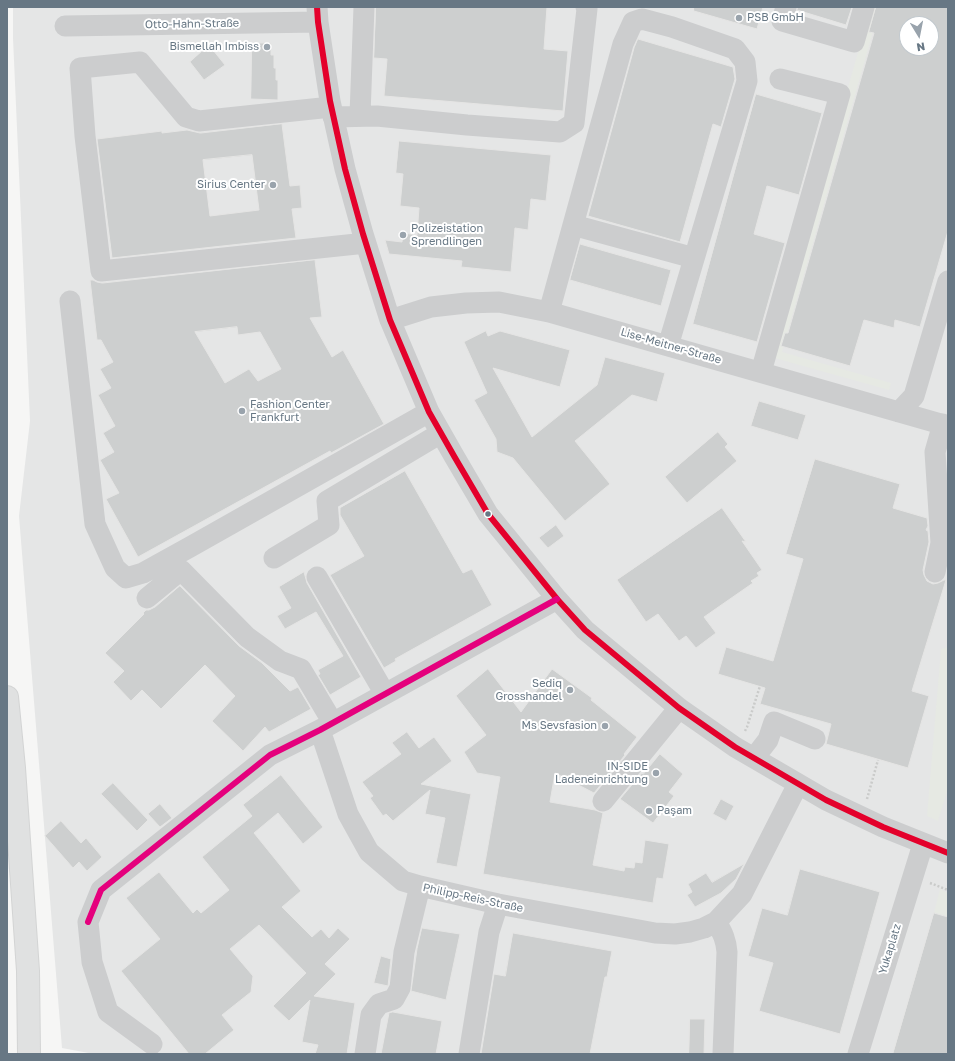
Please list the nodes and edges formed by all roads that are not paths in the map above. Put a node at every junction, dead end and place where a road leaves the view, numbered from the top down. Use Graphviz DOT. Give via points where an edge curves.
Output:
graph roads {
  1 [pos="364,7"];
  2 [pos="586,7"];
  3 [pos="786,7"];
  4 [pos="864,7"];
  5 [pos="318,14"];
  6 [pos="65,26"];
  7 [pos="780,79"];
  8 [pos="332,112"];
  9 [pos="360,115"];
  10 [pos="573,225"];
  11 [pos="366,243"];
  12 [pos="694,258"];
  13 [pos="948,281"];
  14 [pos="70,301"];
  15 [pos="549,312"];
  16 [pos="390,320"];
  17 [pos="668,346"];
  18 [pos="762,372"];
  19 [pos="429,412"];
  20 [pos="899,412"];
  21 [pos="946,425"];
  22 [pos="441,433"];
  23 [pos="274,558"];
  24 [pos="935,572"];
  25 [pos="317,577"];
  26 [pos="147,598"];
  27 [pos="557,599"];
  28 [pos="385,694"];
  29 [pos="7,698"];
  30 [pos="678,708"];
  31 [pos="327,726"];
  32 [pos="815,738"];
  33 [pos="754,758"];
  34 [pos="798,784"];
  35 [pos="603,801"];
  36 [pos="923,844"];
  37 [pos="948,853"];
  38 [pos="420,886"];
  39 [pos="498,904"];
  40 [pos="716,922"];
  41 [pos="28,971"];
  42 [pos="152,1044"];
  43 [pos="29,1054"];
  44 [pos="43,1054"];
  45 [pos="365,1054"];
  46 [pos="469,1054"];
  47 [pos="723,1054"];
  48 [pos="858,1054"];
  1 -- 9 [label="street"];
  2 -- 9 [label="street" via="574,123 560,132"];
  3 -- 4 [label="street" via="782,21 854,42"];
  5 -- 6 [label="street, Otto-Hahn-Straße"];
  5 -- 8 [label="street, Otto-Hahn-Straße"];
  7 -- 18 [label="street" via="840,94"];
  8 -- 9 [label="street"];
  8 -- 11 [label="street, Otto-Hahn-Straße"];
  8 -- 11 [label="street" via="199,121 186,117 140,62 80,68 101,271"];
  10 -- 12 [label="street"];
  10 -- 12 [label="street" via="623,44 633,22 642,19 735,49 745,62 747,81"];
  10 -- 15 [label="street"];
  11 -- 16 [label="street, Otto-Hahn-Straße"];
  12 -- 17 [label="street"];
  13 -- 20 [label="street" via="914,396"];
  14 -- 19 [label="street" via="96,524 115,568 126,578 156,566"];
  15 -- 16 [label="street, Lise-Meitner-Straße" via="499,302 466,303 431,307"];
  15 -- 17 [label="street, Lise-Meitner-Straße"];
  16 -- 19 [label="street, Otto-Hahn-Straße"];
  17 -- 18 [label="street, Lise-Meitner-Straße"];
  18 -- 20 [label="street, Lise-Meitner-Straße"];
  19 -- 22 [label="street, Otto-Hahn-Straße"];
  20 -- 21 [label="street, Lise-Meitner-Straße"];
  21 -- 24 [label="street" via="935,452 941,543"];
  22 -- 23 [label="street" via="327,501 329,525"];
  22 -- 27 [label="street, Otto-Hahn-Straße" via="488,514"];
  25 -- 28 [label="street"];
  26 -- 31 [label="street, Philipp-Reis-Straße" via="181,570 247,637 280,661 301,669"];
  27 -- 28 [label="street"];
  27 -- 30 [label="street, Otto-Hahn-Straße" via="585,630"];
  28 -- 31 [label="street"];
  29 -- 41 [label="highway"];
  30 -- 33 [label="street, Otto-Hahn-Straße"];
  30 -- 35 [label="street"];
  31 -- 38 [label="street, Philipp-Reis-Straße" via="348,814 369,852 403,881"];
  31 -- 42 [label="street" via="270,755 101,890 88,922 92,962 108,1012"];
  32 -- 33 [label="street" via="774,722 768,740"];
  33 -- 34 [label="street, Otto-Hahn-Straße"];
  34 -- 36 [label="street, Otto-Hahn-Straße"];
  34 -- 40 [label="street, Philipp-Reis-Straße" via="742,894"];
  36 -- 37 [label="street, Otto-Hahn-Straße"];
  36 -- 48 [label="street, Yukaplatz"];
  38 -- 39 [label="street, Philipp-Reis-Straße"];
  38 -- 45 [label="street" via="404,952 400,988 394,999 379,1004 371,1015"];
  39 -- 40 [label="street, Philipp-Reis-Straße" via="655,933 690,932"];
  39 -- 46 [label="street" via="489,932"];
  40 -- 47 [label="street" via="724,934 727,952"];
  41 -- 43 [label="highway"];
  41 -- 44 [label="highway"];
}
